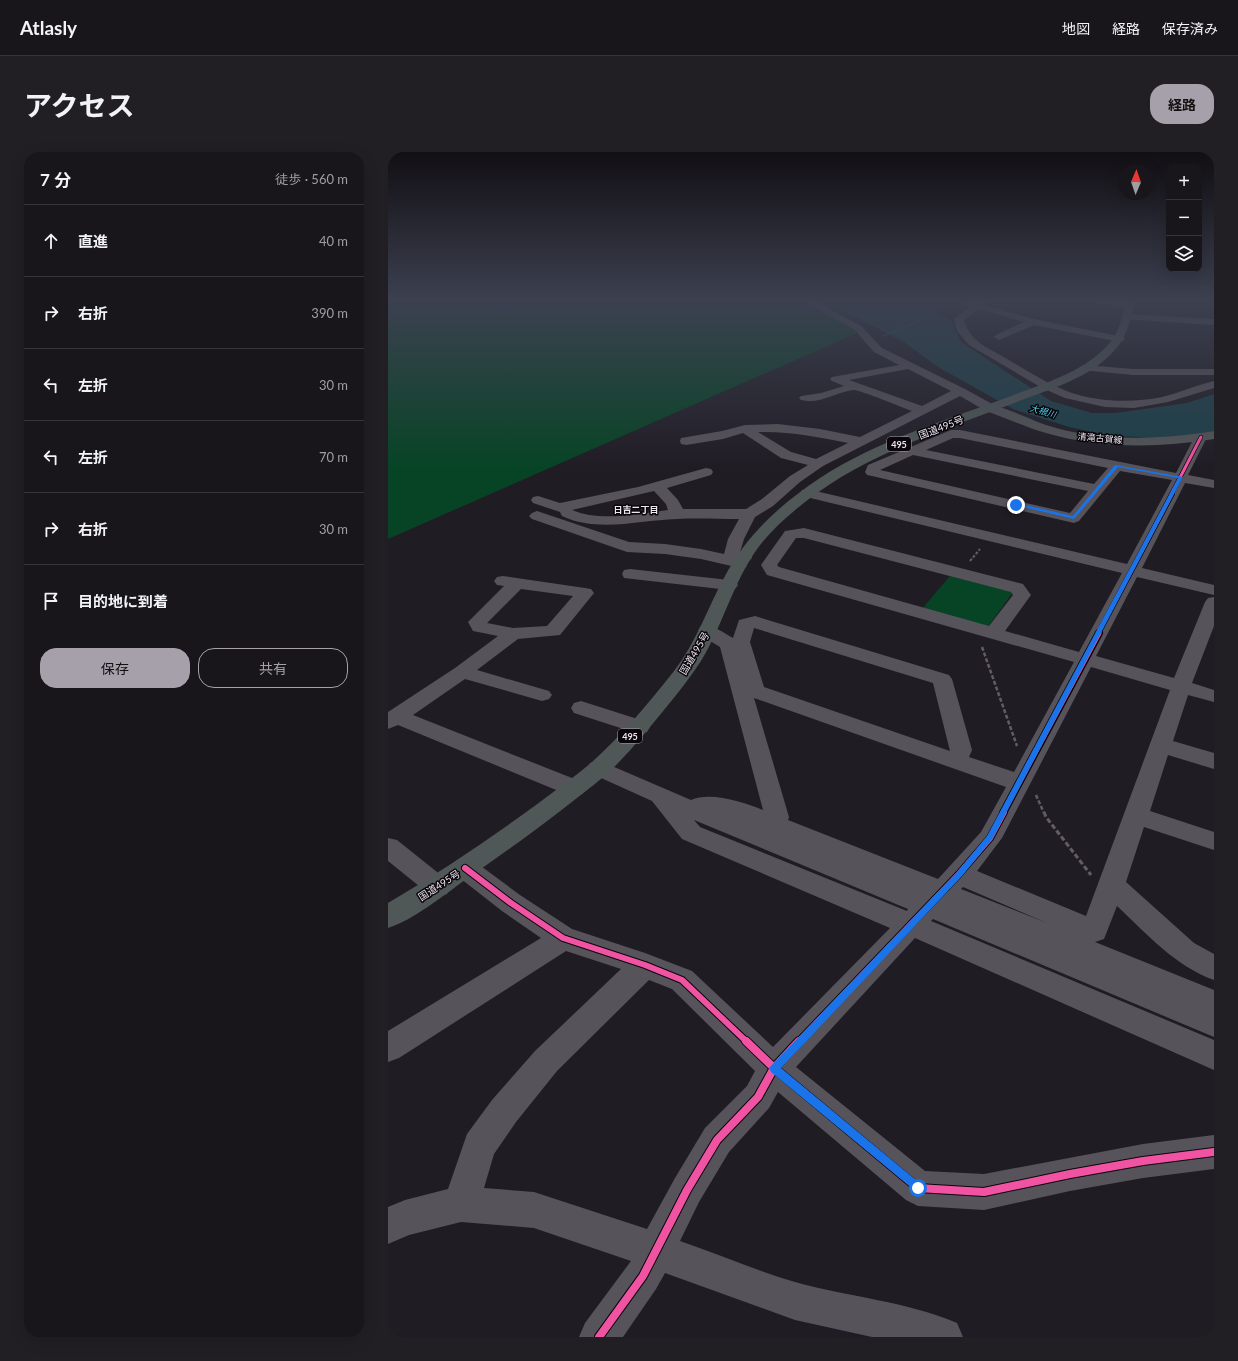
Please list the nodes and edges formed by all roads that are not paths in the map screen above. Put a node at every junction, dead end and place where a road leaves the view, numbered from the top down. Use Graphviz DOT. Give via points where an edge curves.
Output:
graph roads {
  1 [pos="892,357"];
  2 [pos="997,357"];
  3 [pos="1101,357"];
  4 [pos="909,366"];
  5 [pos="1085,368"];
  6 [pos="1214,372"];
  7 [pos="1214,384"];
  8 [pos="854,386"];
  9 [pos="1044,387"];
  10 [pos="961,391"];
  11 [pos="804,398"];
  12 [pos="993,407"];
  13 [pos="921,410"];
  14 [pos="745,429"];
  15 [pos="1208,436"];
  16 [pos="686,441"];
  17 [pos="860,441"];
  18 [pos="912,451"];
  19 [pos="818,463"];
  20 [pos="1117,466"];
  21 [pos="706,472"];
  22 [pos="1181,477"];
  23 [pos="1214,484"];
  24 [pos="657,486"];
  25 [pos="807,486"];
  26 [pos="1097,490"];
  27 [pos="559,508"];
  28 [pos="677,514"];
  29 [pos="749,514"];
  30 [pos="742,561"];
  31 [pos="1132,571"];
  32 [pos="630,574"];
  33 [pos="729,585"];
  34 [pos="1214,590"];
  35 [pos="1214,602"];
  36 [pos="707,631"];
  37 [pos="994,633"];
  38 [pos="513,634"];
  39 [pos="1208,637"];
  40 [pos="1085,660"];
  41 [pos="462,672"];
  42 [pos="1181,686"];
  43 [pos="542,696"];
  44 [pos="1214,696"];
  45 [pos="581,708"];
  46 [pos="393,720"];
  47 [pos="640,727"];
  48 [pos="1161,745"];
  49 [pos="956,761"];
  50 [pos="1214,761"];
  51 [pos="598,768"];
  52 [pos="1023,777"];
  53 [pos="574,788"];
  54 [pos="669,799"];
  55 [pos="1136,815"];
  56 [pos="775,825"];
  57 [pos="1214,841"];
  58 [pos="388,847"];
  59 [pos="465,868"];
  60 [pos="959,874"];
  61 [pos="1112,885"];
  62 [pos="438,887"];
  63 [pos="941,893"];
  64 [pos="388,917"];
  65 [pos="910,925"];
  66 [pos="563,938"];
  67 [pos="645,965"];
  68 [pos="1214,968"];
  69 [pos="1214,1003"];
  70 [pos="1214,1023"];
  71 [pos="388,1048"];
  72 [pos="1214,1055"];
  73 [pos="774,1068"];
  74 [pos="1214,1152"];
  75 [pos="461,1204"];
  76 [pos="388,1226"];
  77 [pos="656,1251"];
  78 [pos="599,1337"];
  79 [pos="943,1337"];
  1 -- 4 [label="street"];
  2 -- 9 [label="street"];
  3 -- 5 [label="highway, 495"];
  4 -- 8 [label="street" via="836,379"];
  4 -- 10 [label="street"];
  5 -- 6 [label="street" via="1149,374"];
  5 -- 9 [label="highway, 495"];
  7 -- 9 [label="street" via="1164,400 1134,404 1079,398"];
  8 -- 11 [label="street" via="822,396"];
  8 -- 13 [label="street"];
  9 -- 12 [label="highway, 495"];
  10 -- 12 [label="street"];
  10 -- 13 [label="street"];
  12 -- 15 [label="main road, 清滝古賀線" via="1054,431 1087,438 1147,441"];
  12 -- 25 [label="highway, 国道495号 / 495" via="880,452"];
  13 -- 17 [label="street"];
  14 -- 16 [label="street"];
  14 -- 17 [label="street" via="778,428"];
  14 -- 19 [label="street" via="786,455"];
  15 -- 22 [label="street"];
  17 -- 19 [label="street"];
  18 -- 20 [label="street" via="951,434 960,434"];
  18 -- 26 [label="street"];
  18 -- 26 [label="street" via="873,468 872,472 1074,518"];
  19 -- 25 [label="street" via="810,471"];
  20 -- 22 [label="street"];
  20 -- 26 [label="street"];
  21 -- 24 [label="street"];
  22 -- 23 [label="street"];
  22 -- 31 [label="street"];
  24 -- 27 [label="street"];
  24 -- 28 [label="street" via="673,503"];
  25 -- 29 [label="street"];
  25 -- 30 [label="highway, 国道495号 / 495" via="773,521"];
  25 -- 31 [label="street"];
  27 -- 28 [label="street" via="580,519 622,520"];
  27 -- 30 [label="street" via="538,508 627,547 665,549"];
  28 -- 29 [label="street"];
  29 -- 30 [label="street" via="732,549 732,555"];
  30 -- 33 [label="highway, 国道495号 / 495"];
  31 -- 34 [label="street"];
  31 -- 40 [label="street"];
  32 -- 33 [label="street"];
  33 -- 36 [label="highway, 国道495号 / 495"];
  35 -- 39 [label="street"];
  36 -- 47 [label="highway, 国道495号 / 495" via="685,670"];
  36 -- 56 [label="street" via="729,644 777,817"];
  37 -- 37 [label="street" via="773,571 769,565 791,534 804,532 1017,588 1022,595"];
  37 -- 40 [label="street"];
  38 -- 38 [label="street" via="553,631 585,593 510,582 477,622 480,627"];
  38 -- 41 [label="street"];
  39 -- 42 [label="street"];
  40 -- 42 [label="street"];
  40 -- 52 [label="street"];
  41 -- 43 [label="street"];
  41 -- 46 [label="street"];
  42 -- 44 [label="street"];
  42 -- 48 [label="street"];
  45 -- 47 [label="street"];
  46 -- 53 [label="street"];
  47 -- 51 [label="highway, 国道495号 / 495"];
  48 -- 50 [label="street"];
  48 -- 55 [label="street"];
  49 -- 49 [label="street" via="755,691 741,642 746,624 755,622 942,679 961,750"];
  49 -- 52 [label="street"];
  51 -- 53 [label="highway, 国道495号 / 495"];
  51 -- 54 [label="street"];
  52 -- 60 [label="street" via="990,838"];
  53 -- 59 [label="highway, 国道495号 / 495"];
  54 -- 56 [label="street" via="734,808"];
  54 -- 65 [label="street" via="691,834"];
  54 -- 70 [label="street"];
  55 -- 57 [label="street"];
  55 -- 61 [label="street"];
  56 -- 63 [label="street"];
  58 -- 62 [label="street"];
  59 -- 62 [label="highway, 国道495号 / 495"];
  59 -- 66 [label="street"];
  60 -- 61 [label="street" via="1094,930"];
  60 -- 63 [label="street"];
  61 -- 68 [label="street" via="1184,951"];
  62 -- 64 [label="highway, 国道495号 / 495"];
  63 -- 65 [label="street"];
  63 -- 69 [label="street"];
  65 -- 72 [label="street"];
  65 -- 73 [label="street"];
  66 -- 67 [label="street"];
  66 -- 71 [label="street"];
  67 -- 73 [label="street" via="682,980"];
  67 -- 75 [label="street" via="546,1061 504,1111 479,1146"];
  73 -- 74 [label="street" via="918,1188 984,1192 1070,1174"];
  73 -- 77 [label="street" via="758,1096 717,1140 687,1190"];
  75 -- 76 [label="street" via="405,1218"];
  75 -- 77 [label="street" via="534,1210"];
  77 -- 78 [label="street" via="643,1276"];
  77 -- 79 [label="street" via="795,1301 898,1323"];
}
